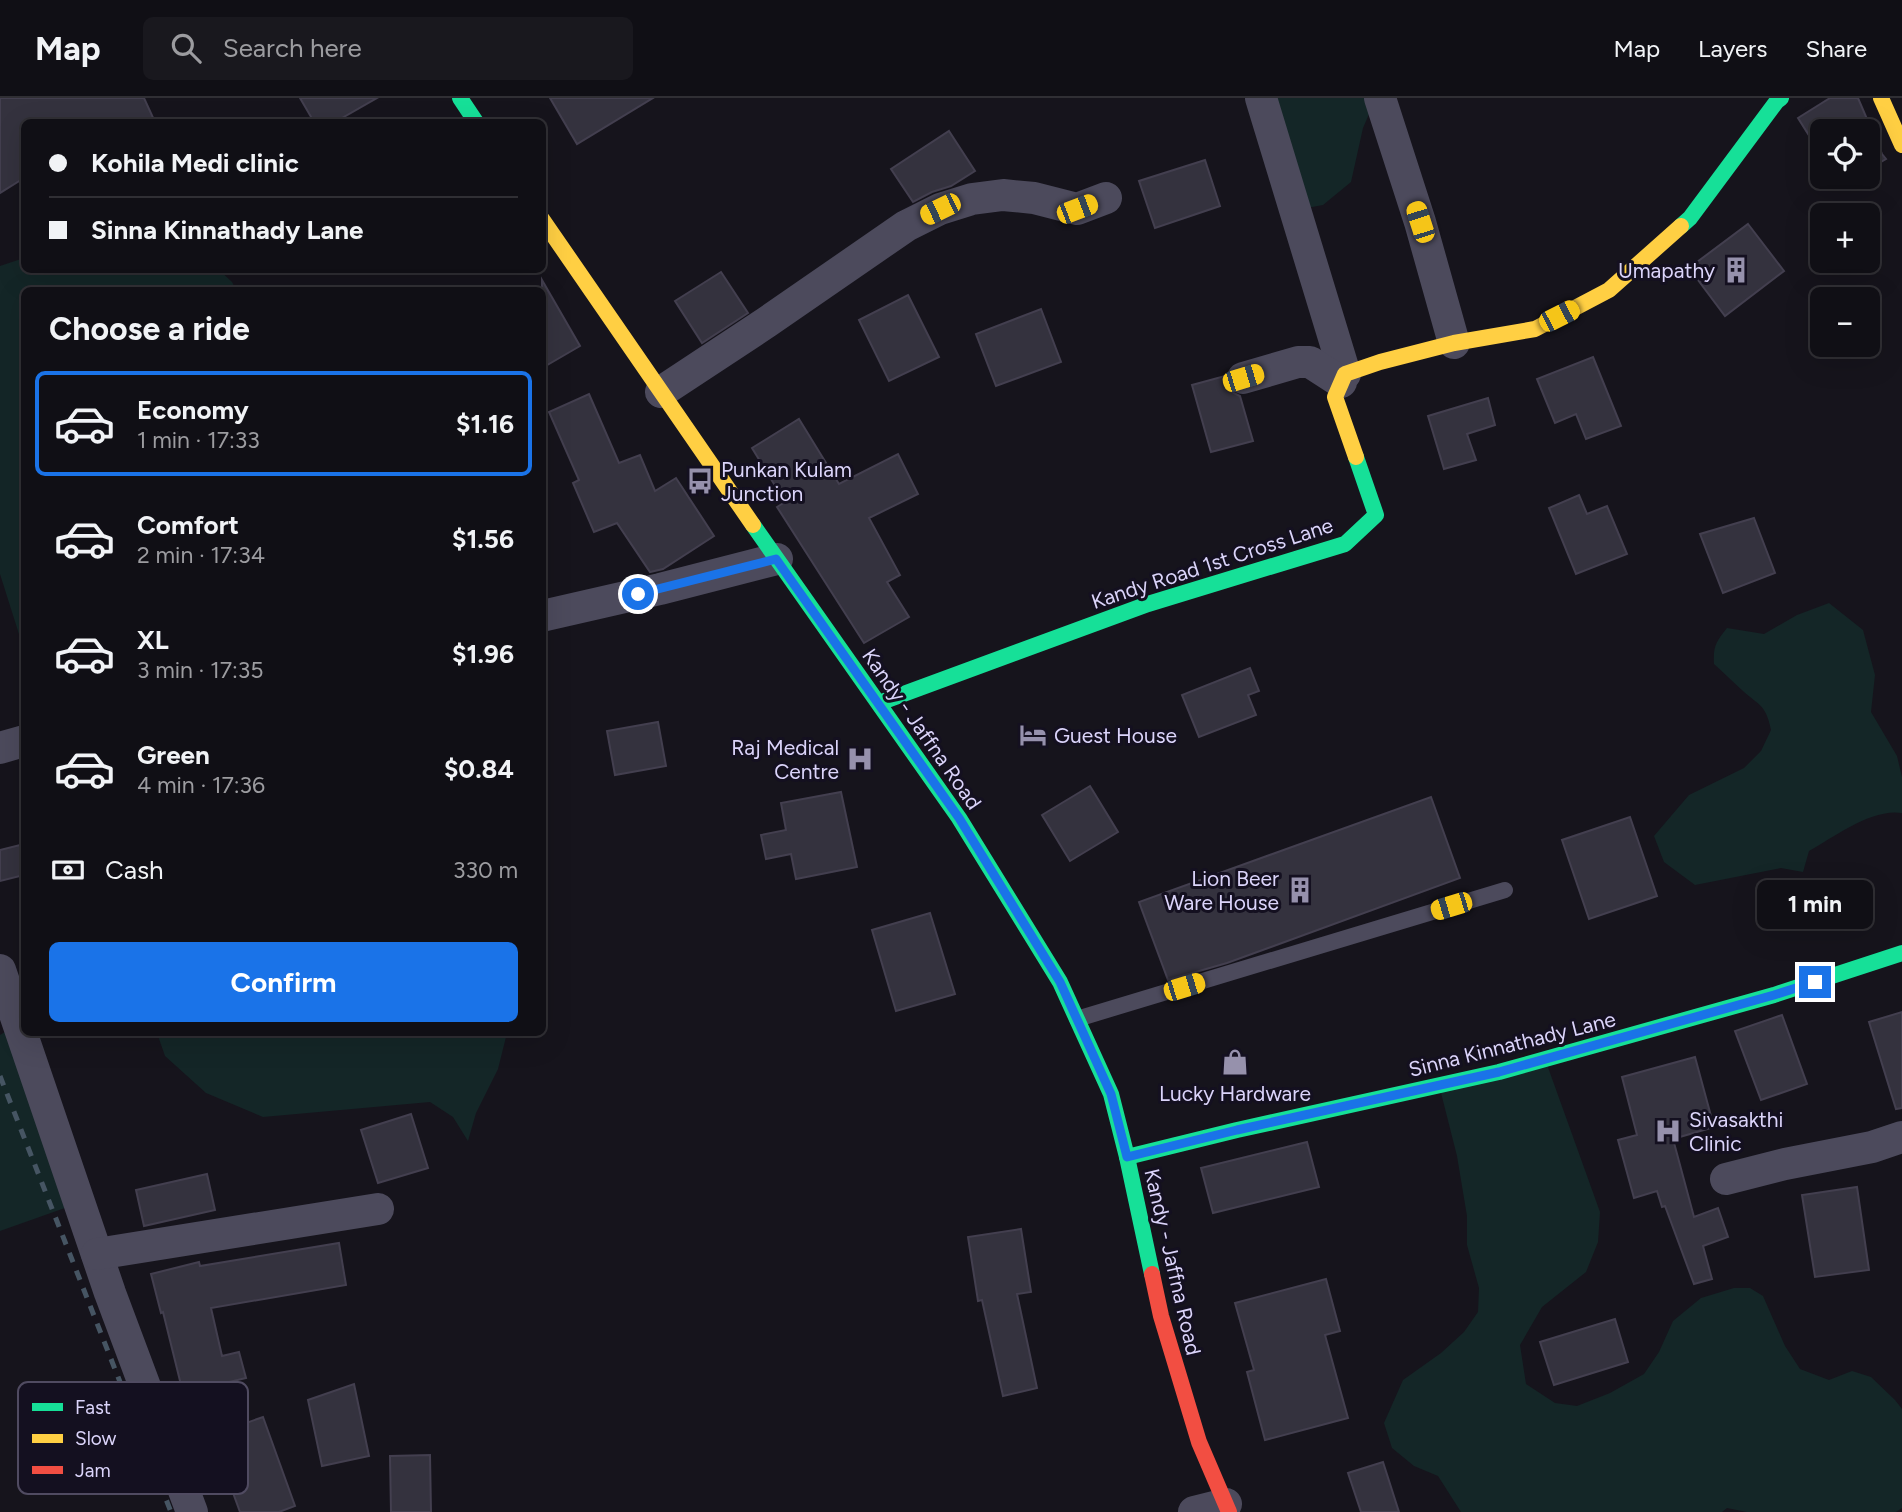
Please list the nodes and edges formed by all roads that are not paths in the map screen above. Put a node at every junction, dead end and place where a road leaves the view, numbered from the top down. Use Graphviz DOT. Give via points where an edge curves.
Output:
graph roads {
  1 [pos="460,98"];
  2 [pos="1261,98"];
  3 [pos="1380,98"];
  4 [pos="1781,98"];
  5 [pos="1881,98"];
  6 [pos="474,119"];
  7 [pos="1902,145"];
  8 [pos="1106,198"];
  9 [pos="546,225"];
  10 [pos="1454,343"];
  11 [pos="1243,378"];
  12 [pos="1343,378"];
  13 [pos="662,392"];
  14 [pos="776,559"];
  15 [pos="546,615"];
  16 [pos="879,703"];
  17 [pos="21,742"];
  18 [pos="0,747"];
  19 [pos="1505,890"];
  20 [pos="1902,953"];
  21 [pos="0,970"];
  22 [pos="1077,1019"];
  23 [pos="21,1031"];
  24 [pos="23,1036"];
  25 [pos="1902,1137"];
  26 [pos="1127,1157"];
  27 [pos="1726,1179"];
  28 [pos="378,1209"];
  29 [pos="97,1254"];
  30 [pos="144,1382"];
  31 [pos="185,1494"];
  32 [pos="1228,1508"];
  33 [pos="192,1512"];
  34 [pos="1194,1512"];
  1 -- 6 [label="main road"];
  2 -- 12 [label="street"];
  3 -- 10 [label="street"];
  4 -- 10 [label="main road" via="1690,218 1609,290 1535,329"];
  5 -- 7 [label="main road"];
  8 -- 13 [label="street" via="1077,209 1003,195 940,209 906,226"];
  9 -- 13 [label="main road, Kandy - Jaffna Road"];
  10 -- 12 [label="main road" via="1380,362"];
  11 -- 12 [label="street" via="1298,362 1310,362"];
  12 -- 16 [label="main road, Kandy Road 1st Cross Lane" via="1335,397 1376,515 1345,544 1148,604"];
  13 -- 14 [label="main road, Kandy - Jaffna Road"];
  14 -- 15 [label="street"];
  14 -- 16 [label="main road, Kandy - Jaffna Road"];
  16 -- 22 [label="main road, Kandy - Jaffna Road" via="971,837 1060,982"];
  17 -- 18 [label="street"];
  19 -- 22 [label="lane"];
  20 -- 26 [label="main road, Sinna Kinnathady Lane" via="1774,995 1499,1072"];
  21 -- 23 [label="street"];
  22 -- 26 [label="main road, Kandy - Jaffna Road" via="1111,1094"];
  24 -- 29 [label="street"];
  25 -- 27 [label="street"];
  26 -- 32 [label="main road, Kandy - Jaffna Road" via="1161,1316 1199,1442"];
  28 -- 29 [label="street"];
  29 -- 30 [label="street"];
  31 -- 33 [label="street"];
  32 -- 34 [label="street"];
}
